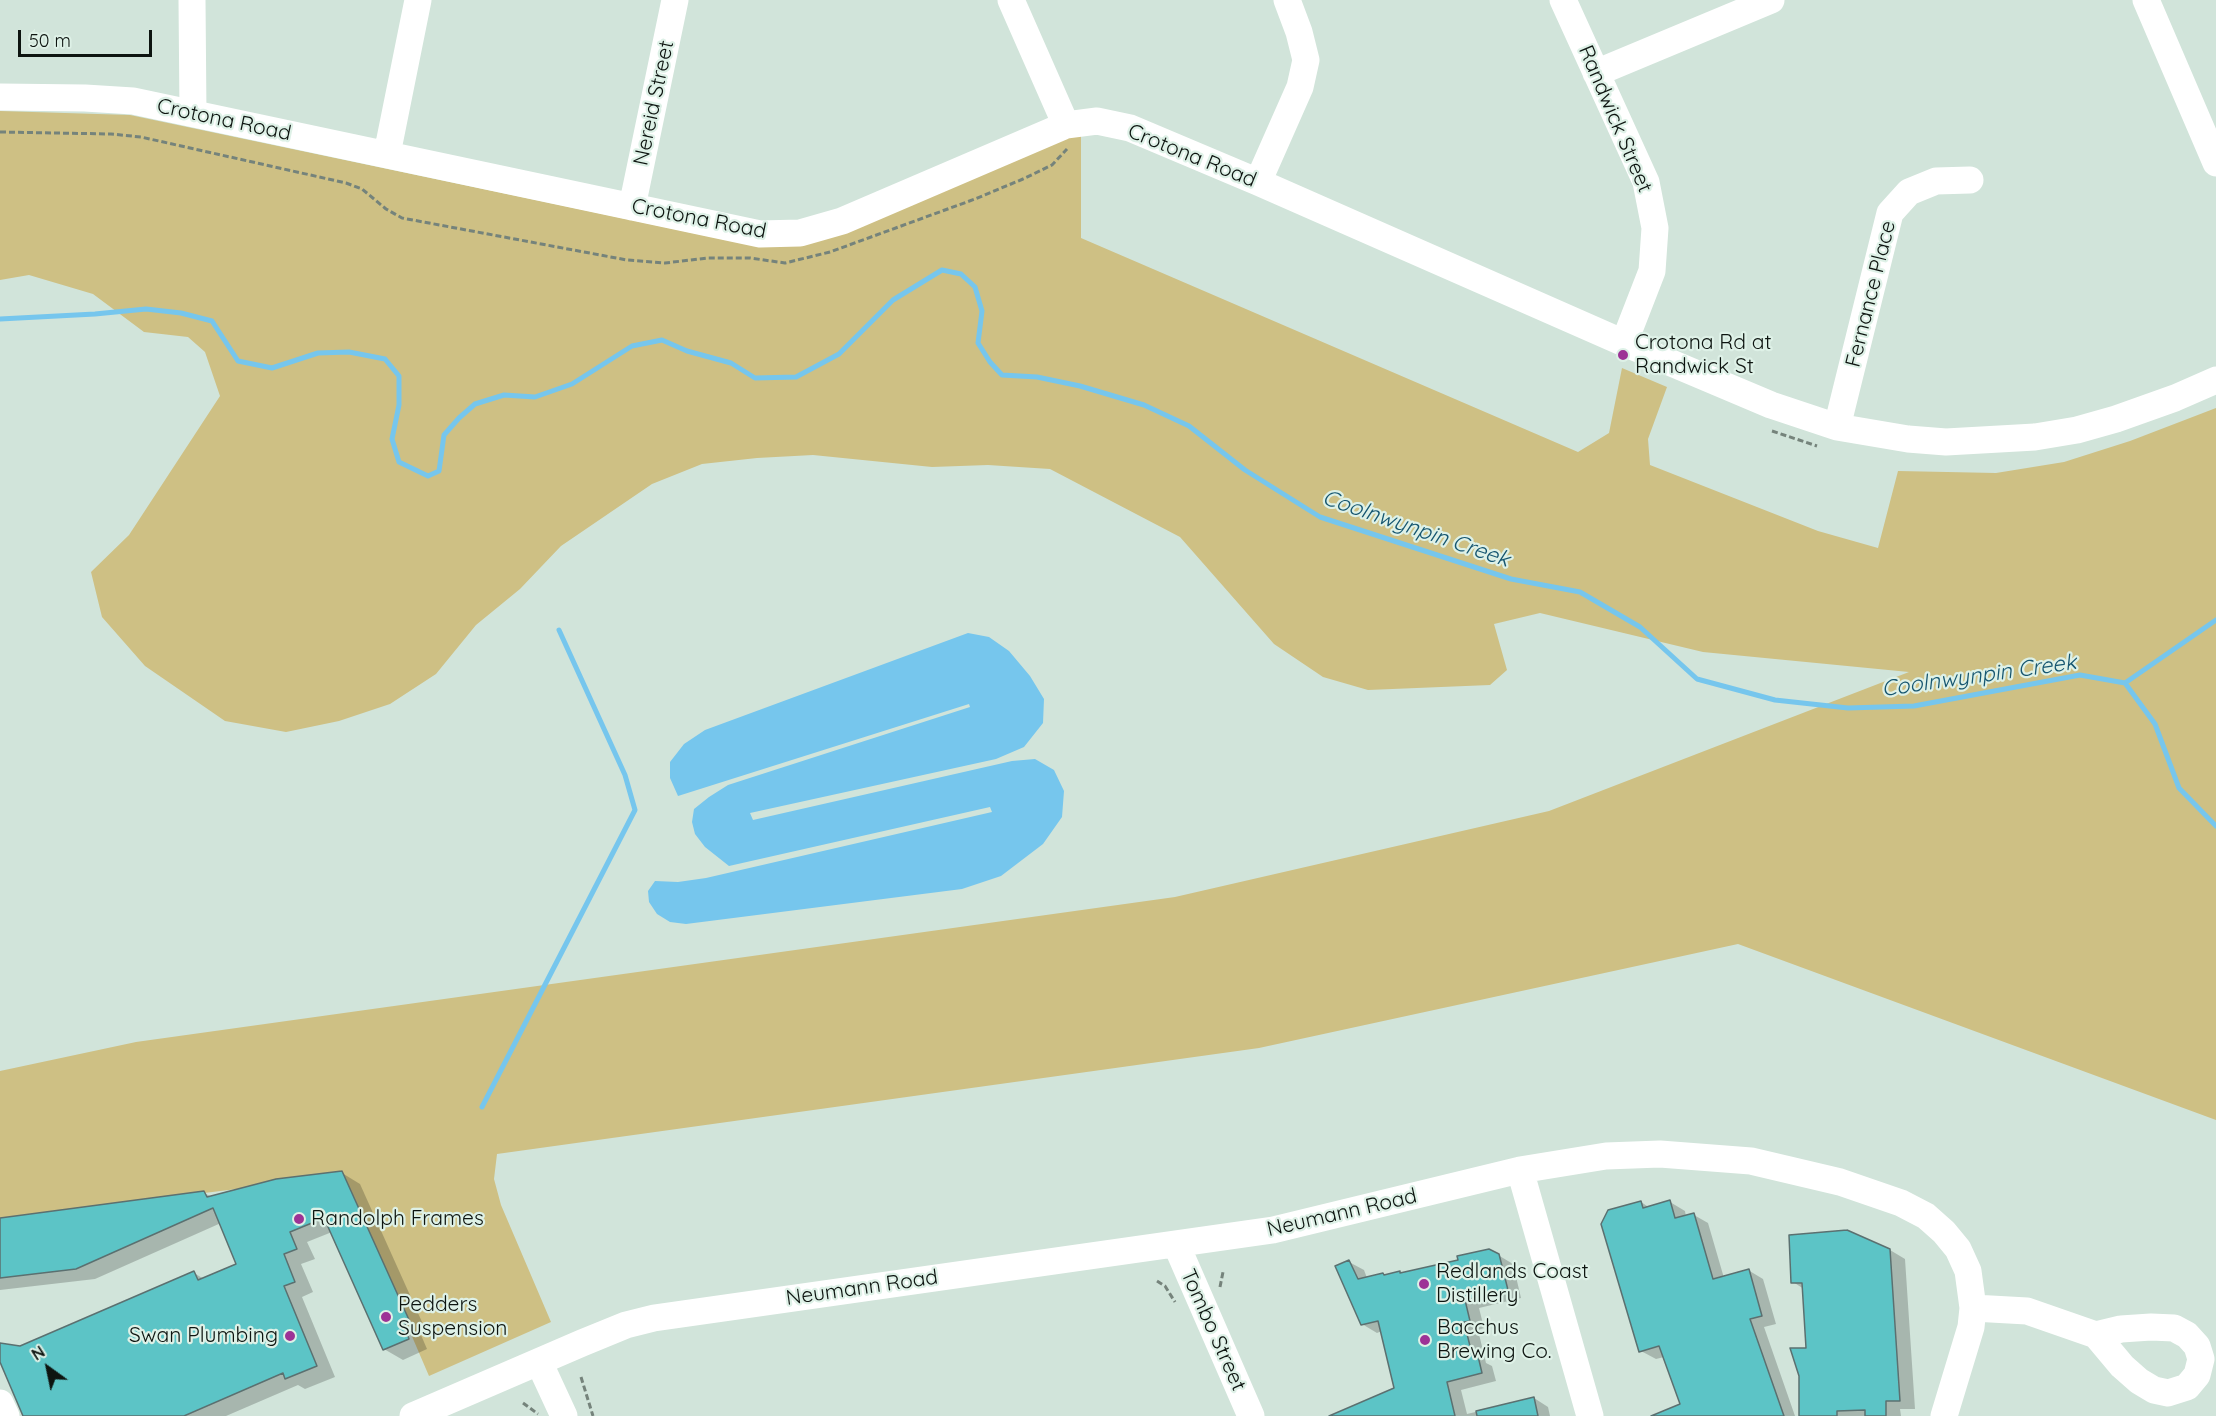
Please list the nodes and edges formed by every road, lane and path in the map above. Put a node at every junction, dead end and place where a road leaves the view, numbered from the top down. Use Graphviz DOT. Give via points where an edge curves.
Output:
graph roads {
  1 [pos="192,0"];
  2 [pos="418,0"];
  3 [pos="675,0"];
  4 [pos="1011,0"];
  5 [pos="1287,0"];
  6 [pos="1563,0"];
  7 [pos="1771,0"];
  8 [pos="2146,0"];
  9 [pos="1596,74"];
  10 [pos="0,97"];
  11 [pos="193,113"];
  12 [pos="0,132"];
  13 [pos="2210,132"];
  14 [pos="1068,135"];
  15 [pos="387,154"];
  16 [pos="2216,163"];
  17 [pos="1970,180"];
  18 [pos="1258,182"];
  19 [pos="632,207"];
  20 [pos="1624,343"];
  21 [pos="2216,380"];
  22 [pos="1762,427"];
  23 [pos="1837,427"];
  24 [pos="1818,446"];
  25 [pos="1520,1170"];
  26 [pos="1176,1244"];
  27 [pos="1973,1308"];
  28 [pos="2096,1335"];
  29 [pos="539,1362"];
  30 [pos="581,1377"];
  31 [pos="0,1403"];
  32 [pos="523,1403"];
  33 [pos="6,1416"];
  34 [pos="413,1416"];
  35 [pos="538,1416"];
  36 [pos="564,1416"];
  37 [pos="593,1416"];
  38 [pos="1251,1416"];
  39 [pos="1590,1416"];
  40 [pos="1944,1416"];
  1 -- 11 [label="street"];
  2 -- 15 [label="street"];
  3 -- 19 [label="street, Nereid Street"];
  4 -- 14 [label="street"];
  5 -- 18 [label="street" via="1306,60 1300,87"];
  6 -- 9 [label="street, Randwick Street"];
  7 -- 9 [label="street"];
  8 -- 13 [label="street"];
  9 -- 20 [label="street, Randwick Street" via="1646,182 1655,228 1652,271"];
  10 -- 11 [label="street, Crotona Road" via="133,101"];
  11 -- 15 [label="street, Crotona Road"];
  12 -- 14 [label="path" via="141,137 346,183 362,189 402,218 627,260 665,263 750,258 785,263 830,252 975,199 1052,165 1065,153"];
  13 -- 16 [label="street"];
  14 -- 18 [label="street, Crotona Road" via="1097,122 1130,128"];
  14 -- 19 [label="street, Crotona Road" via="842,221 800,233 760,234"];
  15 -- 19 [label="street, Crotona Road"];
  17 -- 23 [label="street, Fernance Place" via="1936,181 1909,192 1890,213"];
  18 -- 20 [label="street, Crotona Road"];
  20 -- 23 [label="street, Crotona Road" via="1771,405"];
  21 -- 23 [label="street, Crotona Road" via="2116,419 2035,437 1946,442"];
  22 -- 24 [label="path"];
  25 -- 26 [label="street, Neumann Road" via="1273,1230"];
  25 -- 27 [label="street, Neumann Road" via="1606,1156 1660,1154 1751,1161 1840,1182 1901,1203 1926,1216 1944,1232 1958,1249 1968,1271"];
  25 -- 39 [label="street"];
  26 -- 29 [label="street, Neumann Road" via="654,1318 626,1325"];
  26 -- 38 [label="street, Tombo Street"];
  27 -- 28 [label="street" via="2027,1311"];
  27 -- 40 [label="street, Neumann Road"];
  29 -- 34 [label="street, Neumann Road"];
  29 -- 36 [label="street"];
  30 -- 37 [label="path"];
  31 -- 33 [label="street"];
  32 -- 35 [label="path"];
}
